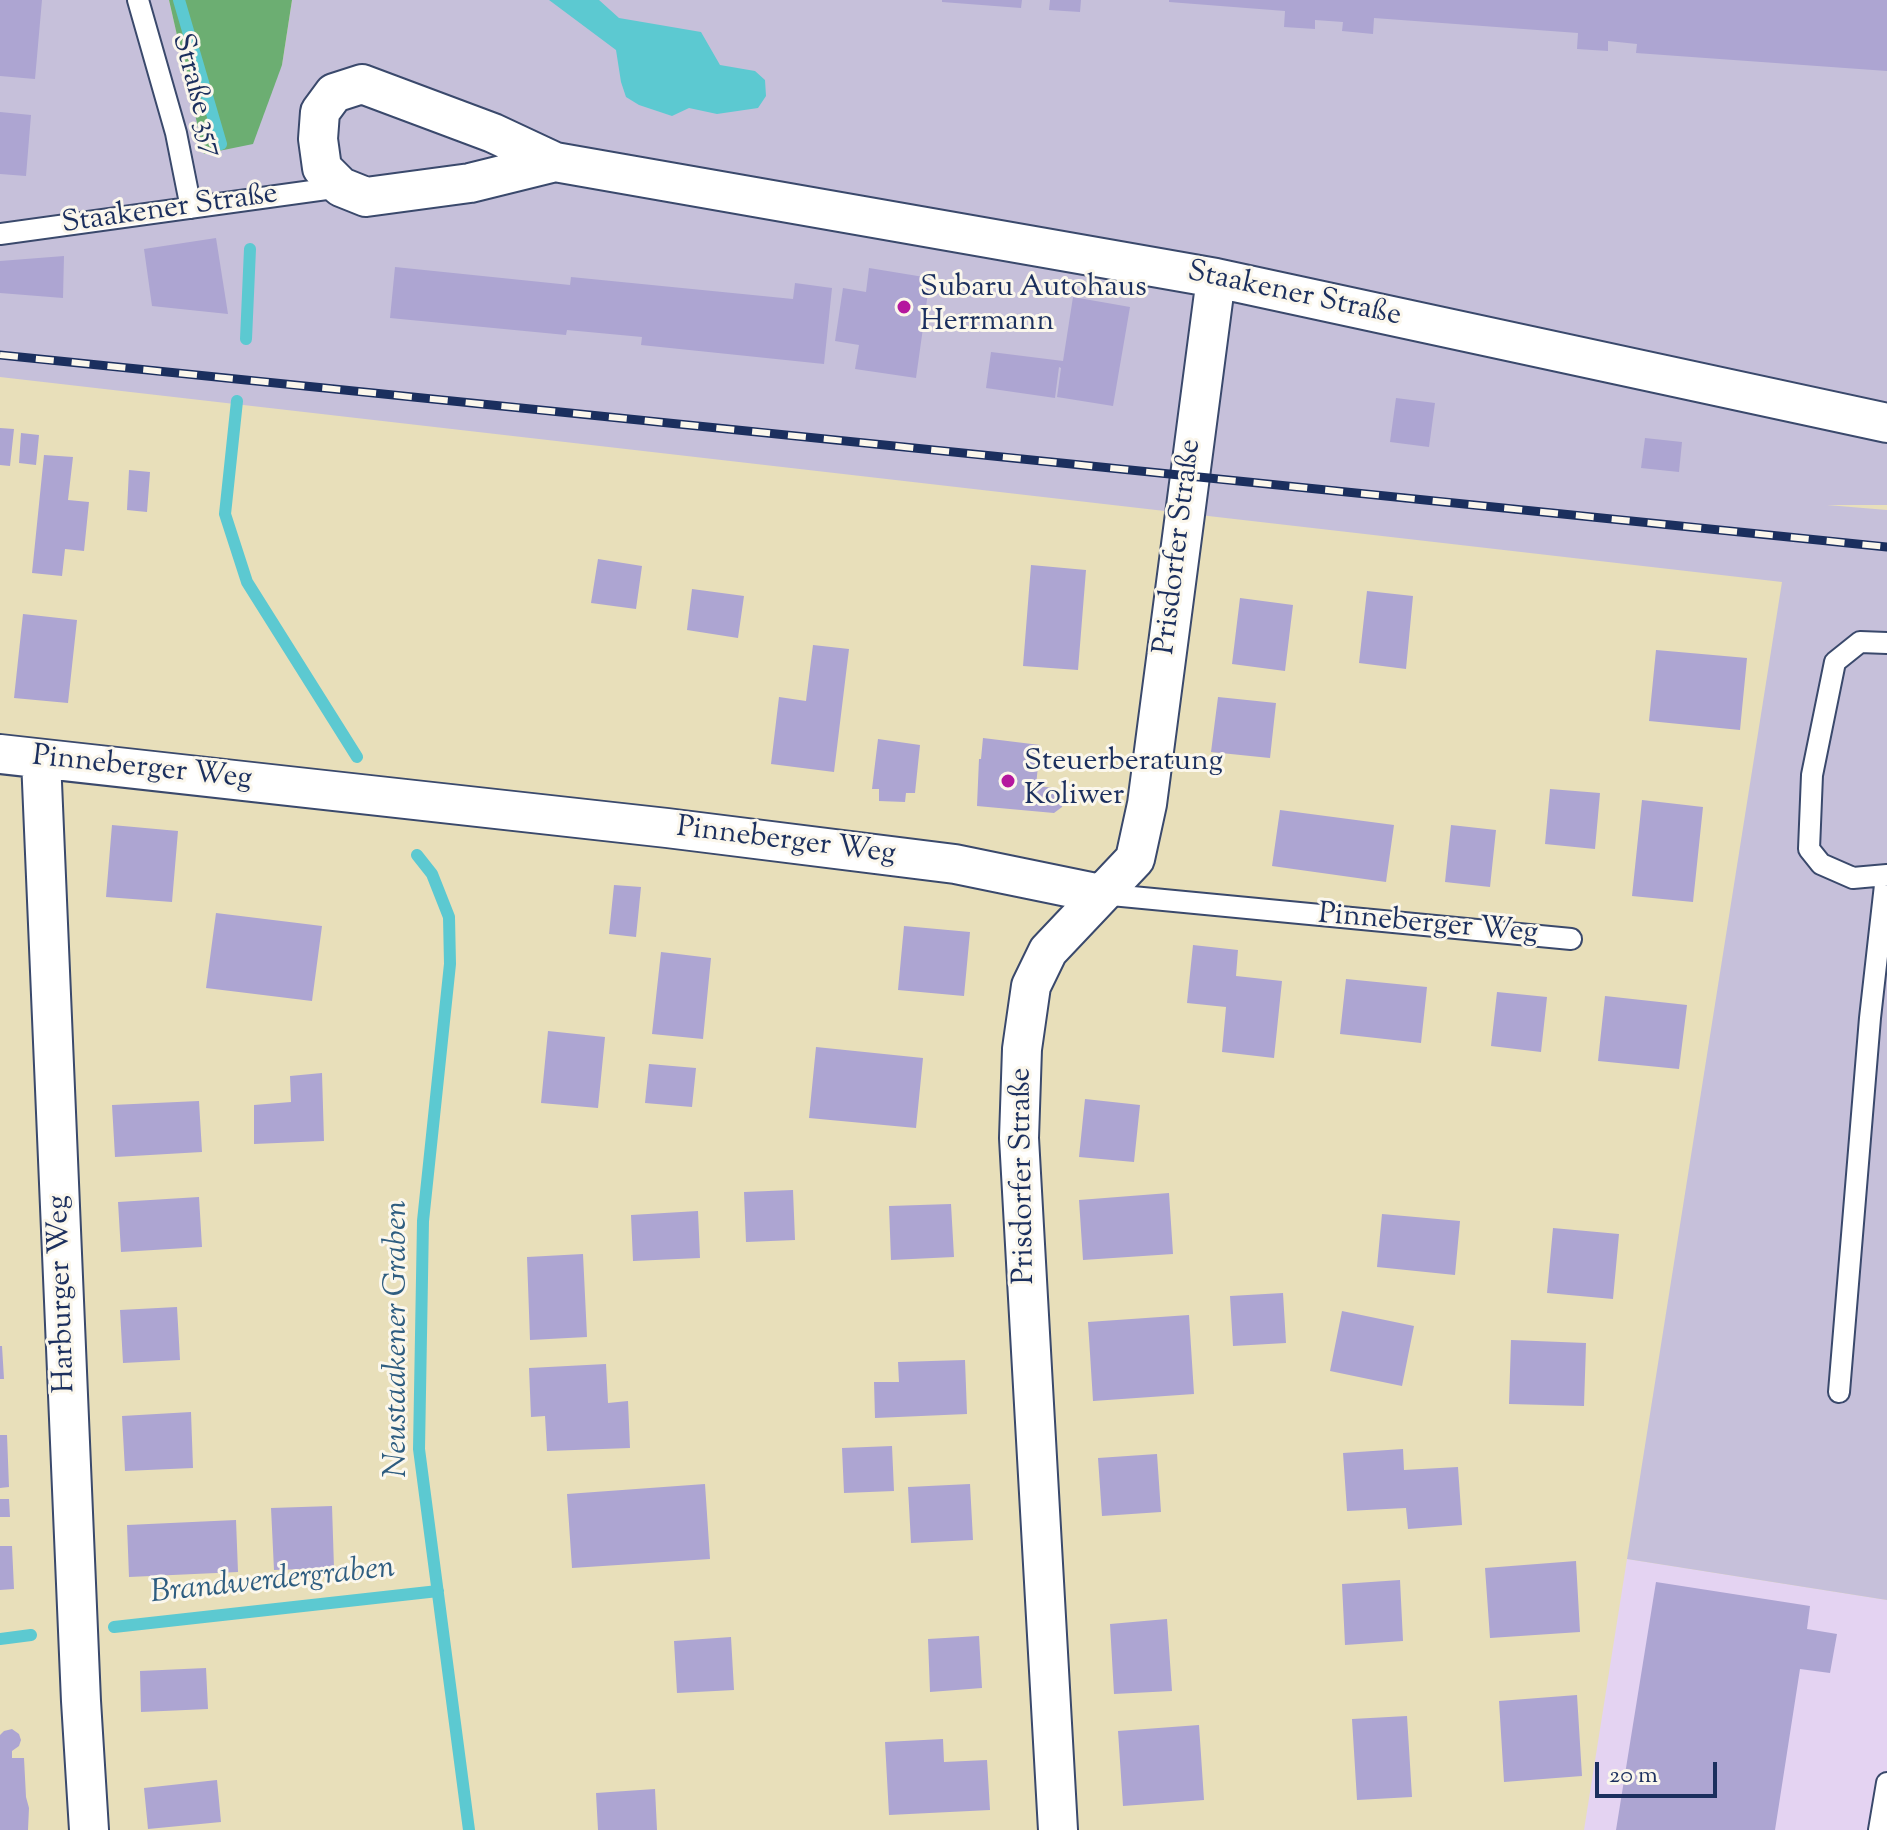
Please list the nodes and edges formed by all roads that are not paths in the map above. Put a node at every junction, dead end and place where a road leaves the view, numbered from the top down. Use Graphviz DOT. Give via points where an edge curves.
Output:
graph roads {
  1 [pos="138,0"];
  2 [pos="555,162"];
  3 [pos="341,187"];
  4 [pos="191,208"];
  5 [pos="0,234"];
  6 [pos="1216,278"];
  7 [pos="1887,423"];
  8 [pos="1887,643"];
  9 [pos="0,754"];
  10 [pos="41,759"];
  11 [pos="1886,875"];
  12 [pos="1101,894"];
  13 [pos="1571,939"];
  14 [pos="1839,1392"];
  15 [pos="1887,1783"];
  16 [pos="89,1830"];
  17 [pos="1058,1830"];
  18 [pos="1879,1830"];
  1 -- 4 [label="lane, Straße 357"];
  2 -- 3 [label="street, Staakener Straße" via="470,183 366,197"];
  2 -- 3 [label="street, Staakener Straße" via="362,84 334,93 320,112 322,168"];
  2 -- 6 [label="street, Staakener Straße"];
  3 -- 4 [label="lane, Staakener Straße"];
  4 -- 5 [label="lane, Staakener Straße"];
  6 -- 7 [label="street, Staakener Straße"];
  6 -- 12 [label="street, Prisdorfer Straße" via="1147,804 1135,859"];
  8 -- 11 [label="lane" via="1860,642 1835,662 1812,775 1809,849 1821,864 1853,878"];
  9 -- 10 [label="street, Pinneberger Weg"];
  10 -- 12 [label="street, Pinneberger Weg" via="940,862"];
  10 -- 16 [label="street, Harburger Weg"];
  11 -- 14 [label="lane"];
  12 -- 13 [label="lane, Pinneberger Weg"];
  12 -- 17 [label="street, Prisdorfer Straße" via="1048,951 1031,986 1022,1049 1019,1138"];
  15 -- 18 [label="lane"];
}
